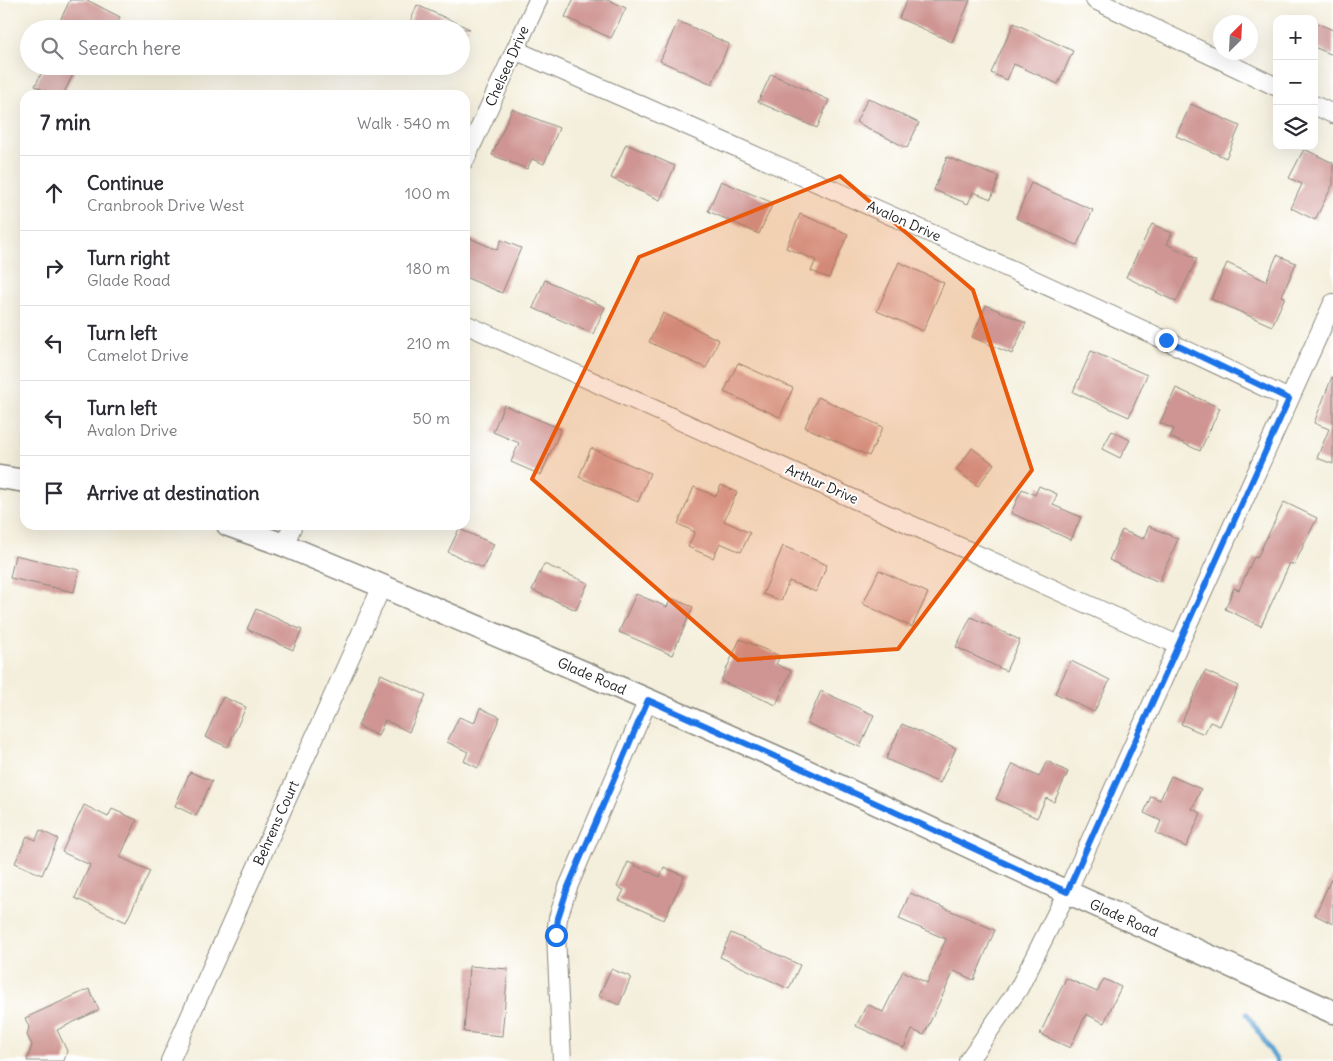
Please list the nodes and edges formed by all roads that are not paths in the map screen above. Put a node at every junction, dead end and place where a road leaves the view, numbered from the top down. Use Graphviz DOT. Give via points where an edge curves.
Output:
graph roads {
  1 [pos="538,0"];
  2 [pos="1095,0"];
  3 [pos="515,50"];
  4 [pos="1273,85"];
  5 [pos="1318,107"];
  6 [pos="1333,114"];
  7 [pos="470,149"];
  8 [pos="1333,303"];
  9 [pos="470,326"];
  10 [pos="1289,399"];
  11 [pos="0,477"];
  12 [pos="20,480"];
  13 [pos="258,530"];
  14 [pos="288,535"];
  15 [pos="382,586"];
  16 [pos="1178,645"];
  17 [pos="648,700"];
  18 [pos="1067,892"];
  19 [pos="1333,1012"];
  20 [pos="170,1061"];
  21 [pos="562,1061"];
  22 [pos="968,1061"];
  1 -- 3 [label="street, Chelsea Drive"];
  2 -- 4 [label="street"];
  3 -- 7 [label="street, Chelsea Drive"];
  3 -- 10 [label="street, Avalon Drive" via="832,189"];
  5 -- 6 [label="street"];
  8 -- 10 [label="street"];
  9 -- 16 [label="street, Arthur Drive"];
  10 -- 16 [label="street"];
  11 -- 12 [label="main road"];
  13 -- 14 [label="main road, Glade Road"];
  14 -- 15 [label="main road, Glade Road"];
  15 -- 17 [label="main road, Glade Road"];
  15 -- 20 [label="street, Behrens Court"];
  16 -- 18 [label="street"];
  17 -- 18 [label="main road, Glade Road"];
  17 -- 21 [label="street" via="568,887 558,918"];
  18 -- 19 [label="main road, Glade Road"];
  18 -- 22 [label="street" via="1019,988"];
}
